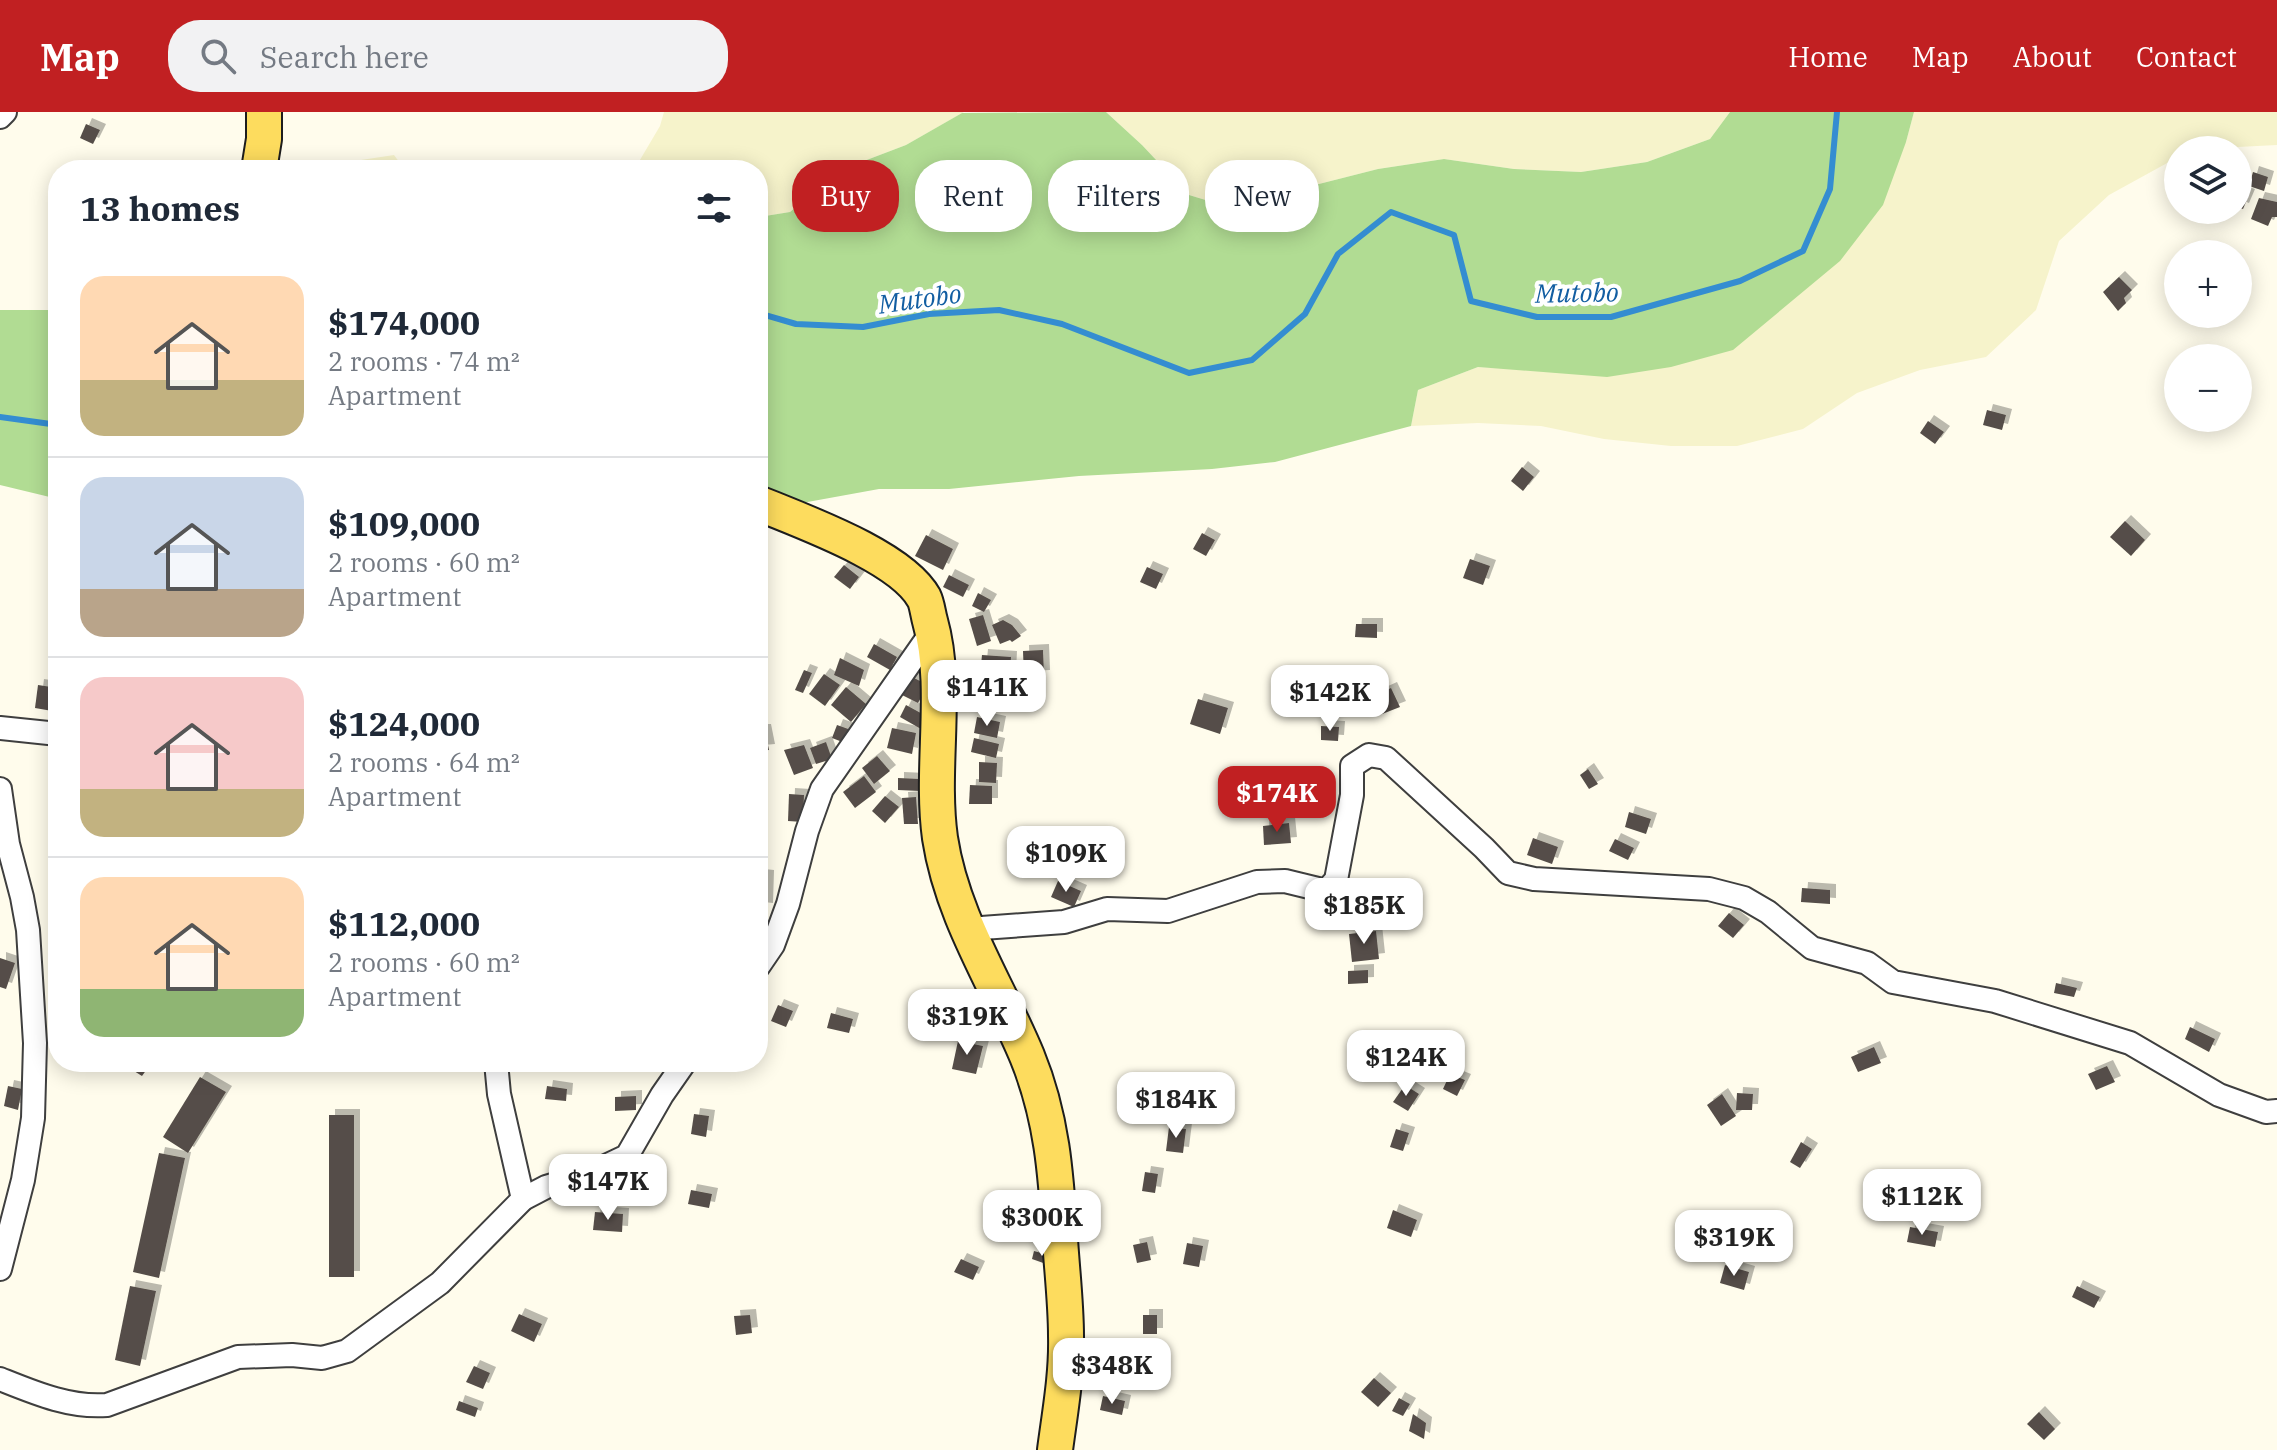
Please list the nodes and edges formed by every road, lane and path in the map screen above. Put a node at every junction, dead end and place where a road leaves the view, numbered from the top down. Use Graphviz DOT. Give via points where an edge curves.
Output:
graph roads {
  1 [pos="5,112"];
  2 [pos="264,112"];
  3 [pos="0,117"];
  4 [pos="261,160"];
  5 [pos="768,507"];
  6 [pos="933,630"];
  7 [pos="0,728"];
  8 [pos="48,733"];
  9 [pos="0,789"];
  10 [pos="968,929"];
  11 [pos="768,952"];
  12 [pos="497,1072"];
  13 [pos="678,1072"];
  14 [pos="2277,1111"];
  15 [pos="523,1199"];
  16 [pos="0,1269"];
  17 [pos="0,1379"];
  18 [pos="1055,1450"];
  1 -- 3 [label="street"];
  2 -- 4 [label="main road"];
  5 -- 6 [label="main road" via="863,547 907,579 924,598"];
  6 -- 10 [label="main road" via="940,840"];
  6 -- 11 [label="street" via="822,789"];
  7 -- 8 [label="street"];
  9 -- 16 [label="street" via="28,930 35,1043 33,1118"];
  10 -- 14 [label="street" via="1064,922 1107,909 1168,911 1257,882 1285,881 1326,891 1336,880 1352,795 1352,766 1369,755 1386,758 1508,873 1709,889 1744,898 1812,948 1867,963 1893,982 1995,1001 2130,1043 2219,1095"];
  10 -- 18 [label="main road" via="1027,1058 1049,1121 1067,1336"];
  12 -- 15 [label="street"];
  13 -- 15 [label="street" via="627,1156"];
  15 -- 17 [label="street" via="440,1283 347,1351 322,1358 238,1357 107,1405 86,1407"];
}
